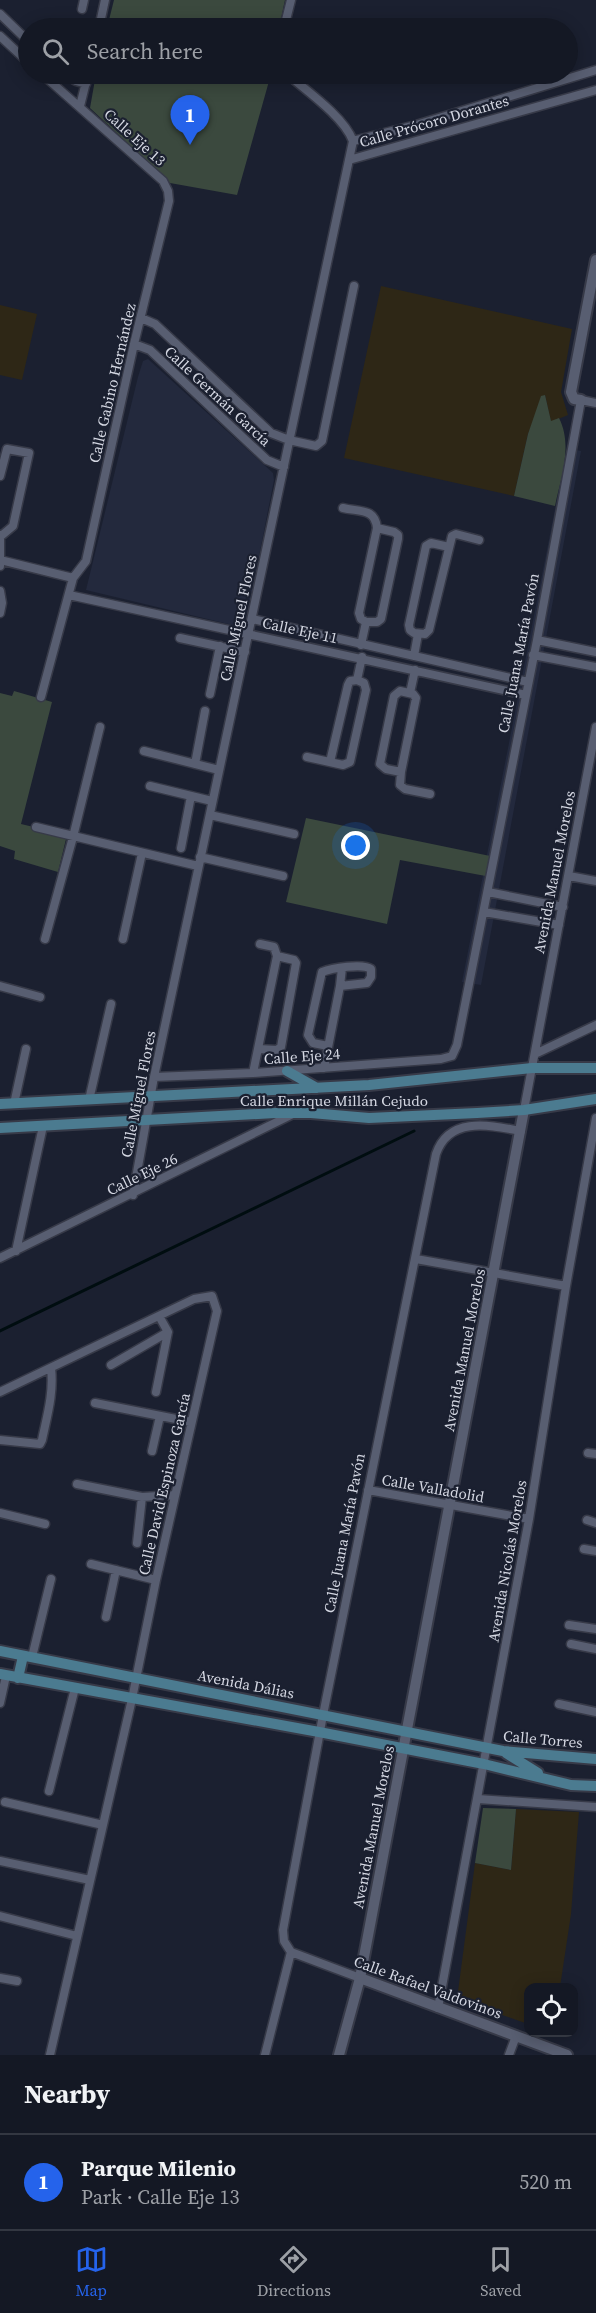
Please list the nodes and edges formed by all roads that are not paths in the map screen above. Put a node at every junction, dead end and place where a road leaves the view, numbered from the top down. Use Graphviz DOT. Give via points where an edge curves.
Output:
graph roads {
  1 [pos="105,0"];
  2 [pos="291,0"];
  3 [pos="0,14"];
  4 [pos="101,18"];
  5 [pos="286,18"];
  6 [pos="18,31"];
  7 [pos="0,36"];
  8 [pos="18,53"];
  9 [pos="596,70"];
  10 [pos="578,76"];
  11 [pos="54,84"];
  12 [pos="86,84"];
  13 [pos="298,84"];
  14 [pos="550,84"];
  15 [pos="596,90"];
  16 [pos="80,106"];
  17 [pos="353,141"];
  18 [pos="350,160"];
  19 [pos="168,191"];
  20 [pos="596,260"];
  21 [pos="354,286"];
  22 [pos="141,318"];
  23 [pos="134,345"];
  24 [pos="581,400"];
  25 [pos="596,403"];
  26 [pos="289,440"];
  27 [pos="284,467"];
  28 [pos="0,476"];
  29 [pos="343,508"];
  30 [pos="377,528"];
  31 [pos="1,536"];
  32 [pos="479,540"];
  33 [pos="449,547"];
  34 [pos="0,562"];
  35 [pos="73,578"];
  36 [pos="0,591"];
  37 [pos="69,595"];
  38 [pos="0,613"];
  39 [pos="252,619"];
  40 [pos="366,622"];
  41 [pos="249,633"];
  42 [pos="418,634"];
  43 [pos="180,638"];
  44 [pos="537,640"];
  45 [pos="361,645"];
  46 [pos="220,646"];
  47 [pos="245,652"];
  48 [pos="596,652"];
  49 [pos="533,655"];
  50 [pos="414,656"];
  51 [pos="362,657"];
  52 [pos="596,667"];
  53 [pos="415,670"];
  54 [pos="357,680"];
  55 [pos="528,682"];
  56 [pos="410,693"];
  57 [pos="210,694"];
  58 [pos="526,694"];
  59 [pos="41,697"];
  60 [pos="205,711"];
  61 [pos="100,727"];
  62 [pos="596,727"];
  63 [pos="144,751"];
  64 [pos="307,757"];
  65 [pos="330,762"];
  66 [pos="195,764"];
  67 [pos="219,770"];
  68 [pos="401,772"];
  69 [pos="150,786"];
  70 [pos="430,794"];
  71 [pos="191,796"];
  72 [pos="212,801"];
  73 [pos="210,815"];
  74 [pos="36,827"];
  75 [pos="294,834"];
  76 [pos="73,837"];
  77 [pos="181,848"];
  78 [pos="142,853"];
  79 [pos="200,857"];
  80 [pos="198,866"];
  81 [pos="283,876"];
  82 [pos="569,876"];
  83 [pos="596,881"];
  84 [pos="488,892"];
  85 [pos="563,907"];
  86 [pos="484,912"];
  87 [pos="560,925"];
  88 [pos="45,939"];
  89 [pos="123,939"];
  90 [pos="260,944"];
  91 [pos="277,956"];
  92 [pos="342,968"];
  93 [pos="0,986"];
  94 [pos="340,986"];
  95 [pos="40,997"];
  96 [pos="111,1004"];
  97 [pos="596,1025"];
  98 [pos="328,1046"];
  99 [pos="26,1049"];
  100 [pos="258,1049"];
  101 [pos="535,1054"];
  102 [pos="452,1056"];
  103 [pos="324,1068"];
  104 [pos="532,1068"];
  105 [pos="596,1068"];
  106 [pos="287,1071"];
  107 [pos="253,1073"];
  108 [pos="154,1077"];
  109 [pos="317,1088"];
  110 [pos="151,1097"];
  111 [pos="596,1099"];
  112 [pos="89,1100"];
  113 [pos="0,1104"];
  114 [pos="14,1104"];
  115 [pos="524,1110"];
  116 [pos="296,1113"];
  117 [pos="596,1118"];
  118 [pos="148,1121"];
  119 [pos="43,1126"];
  120 [pos="0,1128"];
  121 [pos="521,1131"];
  122 [pos="132,1195"];
  123 [pos="16,1251"];
  124 [pos="0,1258"];
  125 [pos="416,1259"];
  126 [pos="493,1273"];
  127 [pos="566,1286"];
  128 [pos="159,1316"];
  129 [pos="168,1332"];
  130 [pos="111,1365"];
  131 [pos="51,1368"];
  132 [pos="0,1392"];
  133 [pos="156,1392"];
  134 [pos="95,1403"];
  135 [pos="160,1416"];
  136 [pos="191,1422"];
  137 [pos="0,1440"];
  138 [pos="152,1451"];
  139 [pos="77,1484"];
  140 [pos="368,1490"];
  141 [pos="175,1495"];
  142 [pos="142,1497"];
  143 [pos="449,1505"];
  144 [pos="0,1513"];
  145 [pos="529,1519"];
  146 [pos="586,1520"];
  147 [pos="596,1522"];
  148 [pos="45,1524"];
  149 [pos="137,1543"];
  150 [pos="584,1549"];
  151 [pos="596,1551"];
  152 [pos="91,1564"];
  153 [pos="116,1570"];
  154 [pos="51,1579"];
  155 [pos="156,1580"];
  156 [pos="106,1617"];
  157 [pos="569,1624"];
  158 [pos="596,1629"];
  159 [pos="571,1644"];
  160 [pos="596,1649"];
  161 [pos="0,1651"];
  162 [pos="28,1657"];
  163 [pos="3,1675"];
  164 [pos="18,1678"];
  165 [pos="136,1678"];
  166 [pos="75,1688"];
  167 [pos="132,1699"];
  168 [pos="0,1703"];
  169 [pos="559,1704"];
  170 [pos="596,1712"];
  171 [pos="322,1715"];
  172 [pos="406,1731"];
  173 [pos="319,1732"];
  174 [pos="487,1747"];
  175 [pos="403,1748"];
  176 [pos="503,1751"];
  177 [pos="596,1759"];
  178 [pos="484,1764"];
  179 [pos="546,1779"];
  180 [pos="596,1786"];
  181 [pos="49,1791"];
  182 [pos="478,1799"];
  183 [pos="5,1802"];
  184 [pos="596,1807"];
  185 [pos="103,1825"];
  186 [pos="0,1861"];
  187 [pos="90,1880"];
  188 [pos="0,1916"];
  189 [pos="77,1936"];
  190 [pos="291,1952"];
  191 [pos="0,1978"];
  192 [pos="360,1978"];
  193 [pos="17,1981"];
  194 [pos="438,2008"];
  195 [pos="516,2036"];
  196 [pos="560,2054"];
  197 [pos="50,2055"];
  198 [pos="265,2055"];
  199 [pos="339,2055"];
  200 [pos="509,2055"];
  1 -- 4 [label="street"];
  2 -- 5 [label="street"];
  3 -- 6 [label="street"];
  7 -- 8 [label="street"];
  9 -- 10 [label="street, Calle Prócoro Dorantes"];
  11 -- 16 [label="street, Calle Eje 13"];
  12 -- 16 [label="street"];
  13 -- 17 [label="street" via="331,113"];
  14 -- 17 [label="street, Calle Prócoro Dorantes"];
  15 -- 18 [label="street, Calle Prócoro Dorantes"];
  16 -- 19 [label="street, Calle Eje 13" via="163,181"];
  17 -- 18 [label="street, Calle Miguel Flores"];
  18 -- 26 [label="street, Calle Miguel Flores"];
  19 -- 22 [label="street, Calle Gabino Hernández" via="169,205"];
  20 -- 24 [label="street, Calle Juana María Pavón" via="571,392 574,399"];
  21 -- 26 [label="street" via="321,443 314,446"];
  22 -- 23 [label="street, Calle Gabino Hernández"];
  22 -- 26 [label="street, Calle Germán García" via="155,324 271,433"];
  23 -- 27 [label="street, Calle Germán García" via="150,350 267,460"];
  23 -- 35 [label="street, Calle Gabino Hernández" via="86,561"];
  24 -- 25 [label="street"];
  24 -- 44 [label="street, Calle Juana María Pavón"];
  26 -- 27 [label="street, Calle Miguel Flores"];
  27 -- 39 [label="street, Calle Miguel Flores"];
  28 -- 31 [label="street" via="7,449 29,453 14,526"];
  29 -- 30 [label="street" via="373,514"];
  30 -- 40 [label="street" via="359,613"];
  30 -- 40 [label="street" via="394,531 398,539 381,619"];
  31 -- 34 [label="street"];
  32 -- 33 [label="street" via="454,534"];
  33 -- 42 [label="street" via="429,630"];
  33 -- 42 [label="street" via="431,543 426,546 409,625"];
  34 -- 35 [label="street"];
  35 -- 37 [label="street, Calle Gabino Hernández"];
  36 -- 38 [label="street"];
  37 -- 41 [label="street, Calle Eje 11"];
  37 -- 59 [label="street, Calle Gabino Hernández"];
  39 -- 41 [label="street, Calle Miguel Flores"];
  39 -- 45 [label="street"];
  40 -- 45 [label="street"];
  41 -- 47 [label="street, Calle Miguel Flores"];
  41 -- 51 [label="street, Calle Eje 11"];
  42 -- 50 [label="street"];
  43 -- 46 [label="street"];
  44 -- 48 [label="street"];
  44 -- 49 [label="street, Calle Juana María Pavón"];
  45 -- 50 [label="street"];
  46 -- 47 [label="street"];
  46 -- 57 [label="street"];
  47 -- 67 [label="street, Calle Miguel Flores"];
  49 -- 52 [label="street"];
  49 -- 55 [label="street, Calle Juana María Pavón"];
  50 -- 55 [label="street"];
  51 -- 53 [label="street, Calle Eje 11"];
  51 -- 54 [label="street"];
  53 -- 56 [label="street"];
  53 -- 58 [label="street, Calle Eje 11"];
  54 -- 65 [label="street" via="348,685"];
  54 -- 65 [label="street" via="364,682 366,690 351,760 346,765"];
  55 -- 58 [label="street, Calle Juana María Pavón"];
  56 -- 68 [label="street" via="416,701"];
  56 -- 68 [label="street" via="400,691 394,696 380,761 383,768"];
  58 -- 84 [label="street, Calle Juana María Pavón"];
  60 -- 66 [label="street"];
  61 -- 76 [label="street"];
  62 -- 82 [label="street, Avenida Manuel Morelos"];
  63 -- 66 [label="street"];
  64 -- 65 [label="street"];
  66 -- 67 [label="street"];
  67 -- 72 [label="street, Calle Miguel Flores"];
  68 -- 70 [label="street" via="402,788"];
  69 -- 71 [label="street"];
  71 -- 72 [label="street"];
  71 -- 77 [label="street"];
  72 -- 73 [label="street, Calle Miguel Flores"];
  73 -- 75 [label="street"];
  73 -- 79 [label="street, Calle Miguel Flores"];
  74 -- 76 [label="street"];
  76 -- 78 [label="street"];
  76 -- 88 [label="street"];
  78 -- 80 [label="street"];
  78 -- 89 [label="street"];
  79 -- 80 [label="street, Calle Miguel Flores"];
  79 -- 81 [label="street"];
  80 -- 108 [label="street, Calle Miguel Flores"];
  82 -- 83 [label="street"];
  82 -- 85 [label="street, Avenida Manuel Morelos"];
  84 -- 85 [label="street"];
  84 -- 86 [label="street, Calle Juana María Pavón"];
  85 -- 87 [label="street, Avenida Manuel Morelos"];
  86 -- 87 [label="street"];
  86 -- 102 [label="street, Calle Juana María Pavón"];
  87 -- 101 [label="street, Avenida Manuel Morelos"];
  90 -- 91 [label="street" via="274,947"];
  91 -- 100 [label="street"];
  91 -- 100 [label="street" via="296,963 282,1047"];
  92 -- 94 [label="street"];
  92 -- 94 [label="street" via="369,966 371,976 367,983"];
  92 -- 98 [label="street" via="322,972 308,1035 313,1043"];
  93 -- 95 [label="street"];
  94 -- 98 [label="street"];
  96 -- 112 [label="street"];
  97 -- 101 [label="street"];
  98 -- 103 [label="street"];
  99 -- 114 [label="street"];
  100 -- 107 [label="street"];
  101 -- 104 [label="street, Avenida Manuel Morelos"];
  102 -- 103 [label="street, Calle Eje 24"];
  103 -- 106 [label="street, Calle Eje 24"];
  104 -- 105 [label="main road, Calle Enrique Millán Cejudo"];
  104 -- 109 [label="main road, Calle Enrique Millán Cejudo"];
  104 -- 115 [label="street, Avenida Manuel Morelos"];
  106 -- 107 [label="street, Calle Eje 24"];
  106 -- 109 [label="main road"];
  107 -- 108 [label="street, Calle Eje 24"];
  108 -- 110 [label="street, Calle Miguel Flores"];
  109 -- 110 [label="main road, Calle Enrique Millán Cejudo"];
  110 -- 112 [label="main road, Calle Enrique Millán Cejudo"];
  110 -- 118 [label="street, Calle Miguel Flores"];
  111 -- 115 [label="main road, Calle Enrique Millán Cejudo"];
  112 -- 114 [label="main road, Calle Enrique Millán Cejudo"];
  113 -- 114 [label="main road, Calle Enrique Millán Cejudo"];
  115 -- 116 [label="main road, Calle Enrique Millán Cejudo" via="369,1118"];
  115 -- 121 [label="street, Avenida Manuel Morelos"];
  116 -- 118 [label="main road, Calle Enrique Millán Cejudo"];
  116 -- 122 [label="street, Calle Eje 26"];
  117 -- 127 [label="street, Avenida Nicolás Morelos"];
  118 -- 119 [label="main road, Calle Enrique Millán Cejudo"];
  118 -- 122 [label="street, Calle Miguel Flores"];
  119 -- 120 [label="main road, Calle Enrique Millán Cejudo"];
  119 -- 123 [label="street"];
  121 -- 125 [label="street, Calle Juana María Pavón" via="494,1126 461,1127 440,1142"];
  121 -- 126 [label="street, Avenida Manuel Morelos"];
  122 -- 123 [label="street, Calle Eje 26"];
  123 -- 124 [label="street, Calle Eje 26"];
  125 -- 126 [label="street"];
  125 -- 140 [label="street, Calle Juana María Pavón"];
  126 -- 127 [label="street"];
  126 -- 143 [label="street, Avenida Manuel Morelos"];
  127 -- 145 [label="street, Avenida Nicolás Morelos"];
  128 -- 129 [label="street"];
  128 -- 131 [label="street"];
  128 -- 136 [label="street, Calle David Espinoza García" via="194,1299 212,1296 217,1311"];
  129 -- 130 [label="street"];
  129 -- 133 [label="street"];
  131 -- 132 [label="street"];
  131 -- 137 [label="street" via="53,1384 40,1444"];
  134 -- 135 [label="street"];
  135 -- 136 [label="street"];
  135 -- 138 [label="street"];
  136 -- 141 [label="street, Calle David Espinoza García"];
  139 -- 142 [label="street"];
  140 -- 143 [label="street, Calle Valladolid"];
  140 -- 171 [label="street, Calle Juana María Pavón"];
  141 -- 142 [label="street"];
  141 -- 155 [label="street, Calle David Espinoza García"];
  142 -- 149 [label="street"];
  143 -- 145 [label="street, Calle Valladolid"];
  143 -- 172 [label="street, Avenida Manuel Morelos"];
  144 -- 148 [label="street"];
  145 -- 174 [label="street, Avenida Nicolás Morelos"];
  146 -- 147 [label="street"];
  150 -- 151 [label="street"];
  152 -- 153 [label="street"];
  153 -- 155 [label="street"];
  153 -- 156 [label="street"];
  154 -- 162 [label="street"];
  155 -- 165 [label="street, Calle David Espinoza García"];
  157 -- 158 [label="street"];
  159 -- 160 [label="street"];
  161 -- 162 [label="main road, Avenida Dálias"];
  162 -- 164 [label="main road"];
  162 -- 165 [label="main road, Avenida Dálias"];
  163 -- 164 [label="main road"];
  163 -- 168 [label="street"];
  164 -- 166 [label="main road"];
  165 -- 167 [label="street, Calle David Espinoza García"];
  165 -- 171 [label="main road, Avenida Dálias"];
  166 -- 167 [label="main road"];
  166 -- 181 [label="street"];
  167 -- 173 [label="main road"];
  167 -- 185 [label="street"];
  169 -- 170 [label="street"];
  171 -- 172 [label="main road, Avenida Dálias"];
  171 -- 173 [label="street, Calle Juana María Pavón"];
  172 -- 174 [label="main road, Avenida Dálias"];
  172 -- 175 [label="street, Avenida Manuel Morelos"];
  173 -- 175 [label="main road"];
  173 -- 190 [label="street, Calle Juana María Pavón" via="283,1930"];
  174 -- 176 [label="main road, Calle Torres"];
  174 -- 178 [label="street, Avenida Nicolás Morelos"];
  175 -- 178 [label="main road"];
  175 -- 192 [label="street, Avenida Manuel Morelos"];
  176 -- 177 [label="main road, Calle Torres"];
  176 -- 179 [label="main road"];
  178 -- 179 [label="main road"];
  178 -- 182 [label="street, Avenida Nicolás Morelos"];
  179 -- 180 [label="main road"];
  182 -- 184 [label="street"];
  182 -- 194 [label="street, Avenida Nicolás Morelos"];
  183 -- 185 [label="street"];
  185 -- 187 [label="street"];
  186 -- 187 [label="street"];
  187 -- 189 [label="street"];
  188 -- 189 [label="street"];
  189 -- 197 [label="street"];
  190 -- 192 [label="street, Calle Rafael Valdovinos"];
  190 -- 198 [label="street"];
  191 -- 193 [label="street"];
  192 -- 194 [label="street, Calle Rafael Valdovinos"];
  192 -- 199 [label="street, Avenida Manuel Morelos"];
  194 -- 195 [label="street, Calle Rafael Valdovinos"];
  195 -- 196 [label="street, Calle Rafael Valdovinos"];
  195 -- 200 [label="street"];
}
